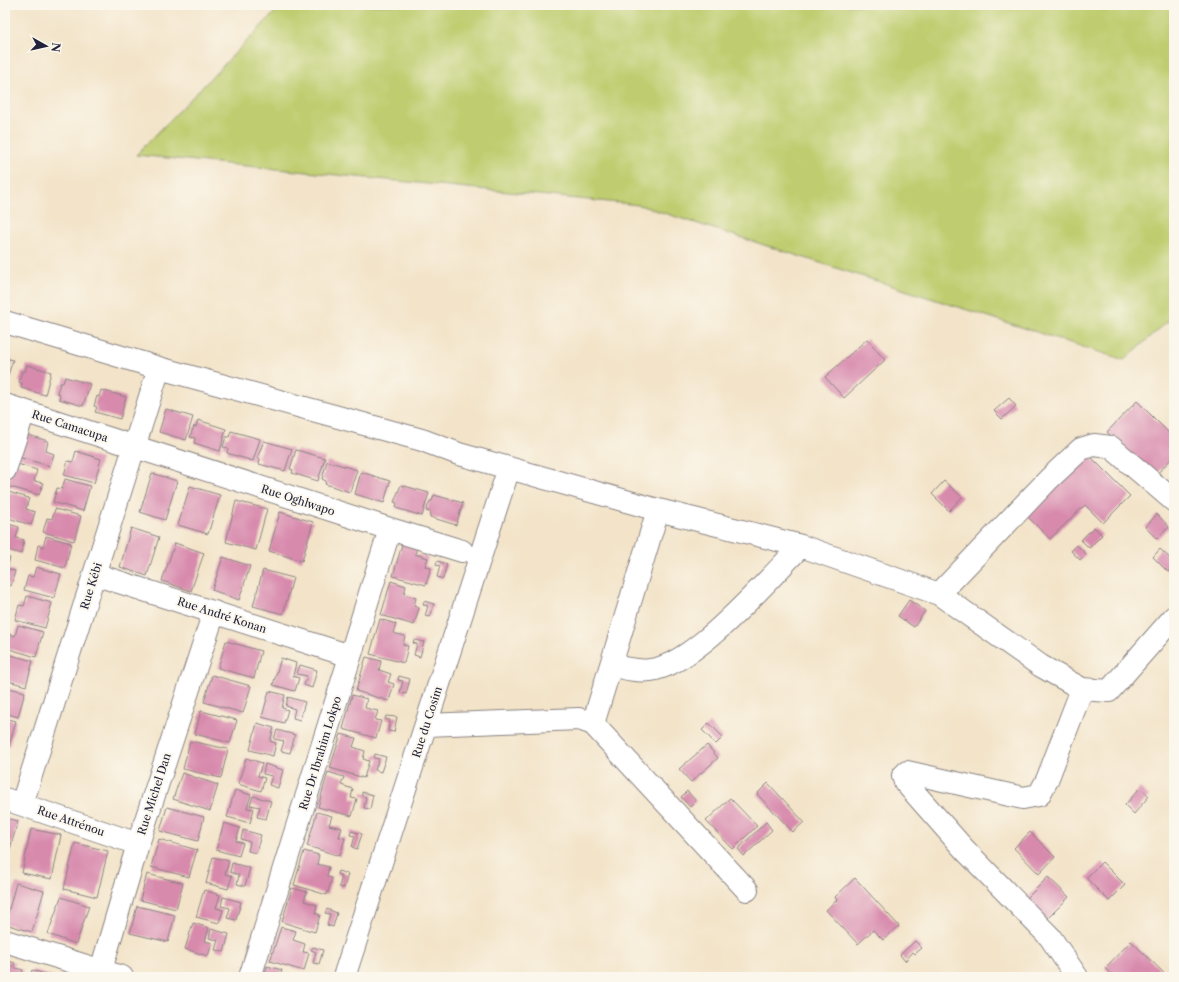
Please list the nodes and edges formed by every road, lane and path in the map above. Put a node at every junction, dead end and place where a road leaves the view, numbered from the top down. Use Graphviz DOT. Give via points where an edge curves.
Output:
graph roads {
  1 [pos="5,322"];
  2 [pos="159,368"];
  3 [pos="14,408"];
  4 [pos="134,447"];
  5 [pos="509,468"];
  6 [pos="5,470"];
  7 [pos="1174,501"];
  8 [pos="658,510"];
  9 [pos="390,529"];
  10 [pos="801,546"];
  11 [pos="462,551"];
  12 [pos="94,574"];
  13 [pos="938,594"];
  14 [pos="214,612"];
  15 [pos="1174,617"];
  16 [pos="350,656"];
  17 [pos="611,665"];
  18 [pos="1082,689"];
  19 [pos="593,724"];
  20 [pos="426,725"];
  21 [pos="13,802"];
  22 [pos="138,844"];
  23 [pos="747,890"];
  24 [pos="5,941"];
  25 [pos="100,974"];
  26 [pos="122,977"];
  27 [pos="250,977"];
  28 [pos="344,977"];
  29 [pos="1077,977"];
  1 -- 2 [label="street"];
  2 -- 4 [label="street, Rue Kébi"];
  2 -- 5 [label="street" via="422,440"];
  3 -- 4 [label="street, Rue Camacupa"];
  3 -- 6 [label="street"];
  4 -- 9 [label="street, Rue Oghlwapo"];
  4 -- 12 [label="street, Rue Kébi"];
  5 -- 8 [label="street"];
  5 -- 20 [label="street, Rue du Cosim"];
  7 -- 13 [label="street" via="1111,447 1094,445 1081,449"];
  8 -- 10 [label="street"];
  8 -- 17 [label="street"];
  9 -- 11 [label="street, Rue Oghlwapo"];
  9 -- 16 [label="street, Rue Dr Ibrahim Lokpo"];
  10 -- 13 [label="street"];
  10 -- 17 [label="street" via="708,639 677,661 651,670 633,670"];
  12 -- 14 [label="street, Rue André Konan"];
  12 -- 21 [label="street, Rue Kébi"];
  13 -- 18 [label="street" via="1041,666"];
  14 -- 16 [label="street, Rue André Konan"];
  14 -- 22 [label="street, Rue Michel Dan"];
  15 -- 18 [label="street" via="1109,691"];
  16 -- 27 [label="street, Rue Dr Ibrahim Lokpo"];
  17 -- 19 [label="street"];
  18 -- 29 [label="street" via="1039,795 1023,798 907,772 903,776 905,782 964,849 1050,937"];
  19 -- 20 [label="street" via="579,720"];
  19 -- 23 [label="street"];
  20 -- 28 [label="street, Rue du Cosim"];
  21 -- 22 [label="street, Rue Attrénou"];
  22 -- 25 [label="street, Rue Michel Dan"];
  24 -- 25 [label="street"];
  25 -- 26 [label="street"];
}
